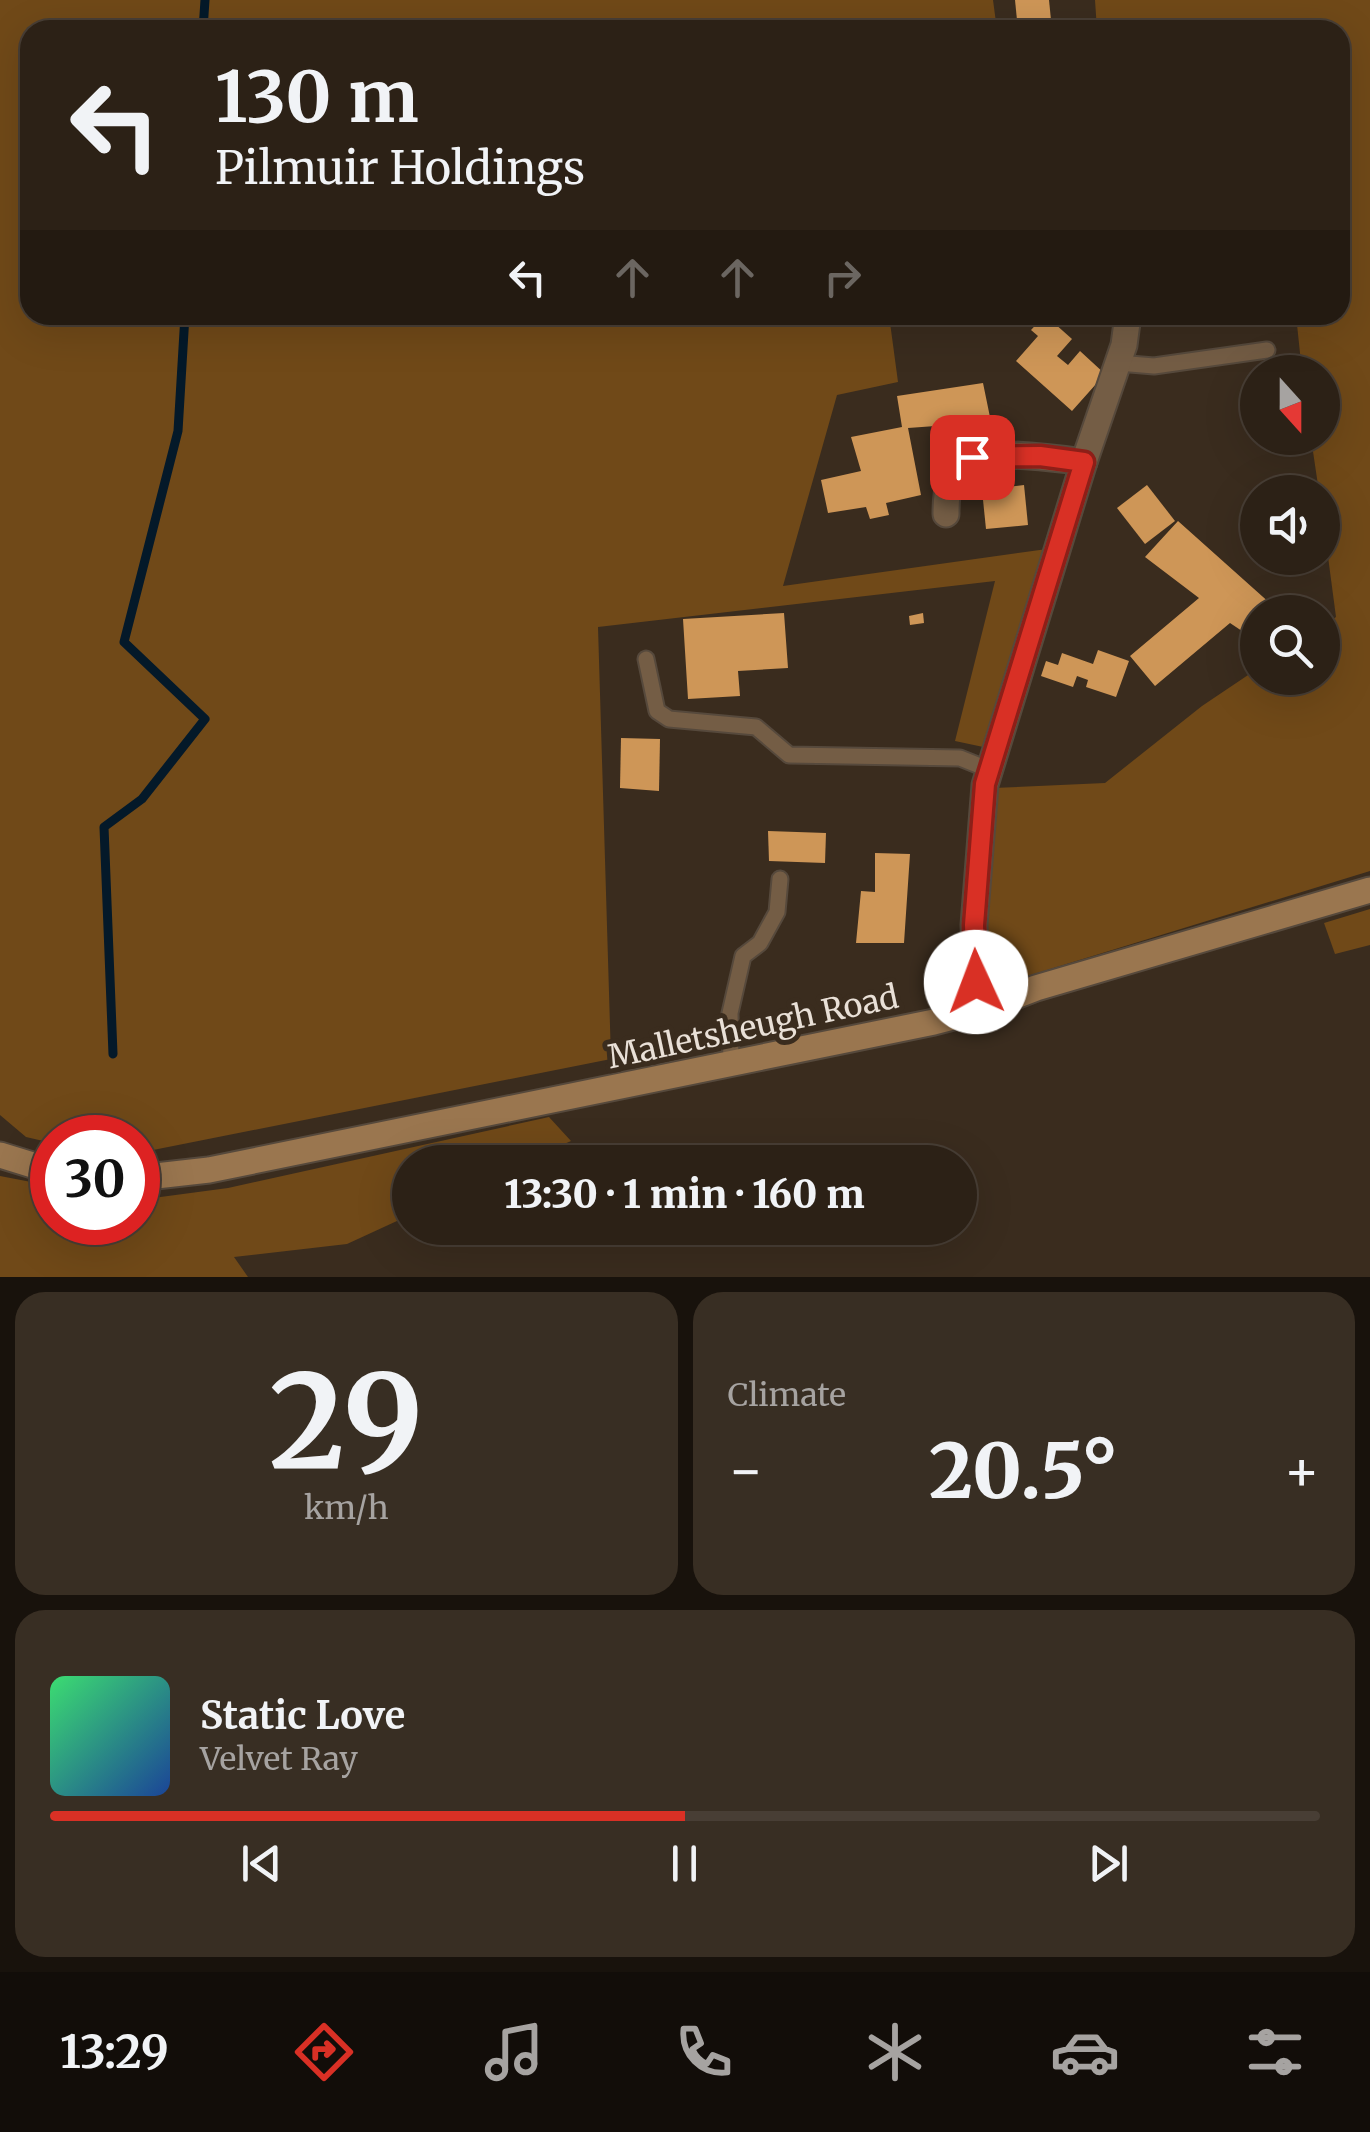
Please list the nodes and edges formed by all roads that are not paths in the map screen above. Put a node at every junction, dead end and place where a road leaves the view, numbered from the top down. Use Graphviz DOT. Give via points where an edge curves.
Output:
graph roads {
  1 [pos="1126,325"];
  2 [pos="1267,350"];
  3 [pos="1118,363"];
  4 [pos="1084,462"];
  5 [pos="946,514"];
  6 [pos="646,658"];
  7 [pos="990,770"];
  8 [pos="780,879"];
  9 [pos="1370,890"];
  10 [pos="978,1011"];
  11 [pos="731,1064"];
  12 [pos="0,1155"];
  13 [pos="30,1164"];
  14 [pos="160,1176"];
  1 -- 3 [label="street"];
  2 -- 3 [label="lane" via="1154,366"];
  3 -- 4 [label="street"];
  4 -- 5 [label="street" via="972,457 953,473"];
  4 -- 7 [label="street"];
  6 -- 7 [label="lane" via="656,711 670,719 756,727 790,755 960,758"];
  7 -- 10 [label="street" via="974,925"];
  8 -- 11 [label="lane" via="777,912 760,943 743,956 730,1013"];
  9 -- 10 [label="street, Malletsheugh Road"];
  10 -- 11 [label="street, Malletsheugh Road"];
  11 -- 14 [label="street, Malletsheugh Road"];
  12 -- 13 [label="street"];
}
